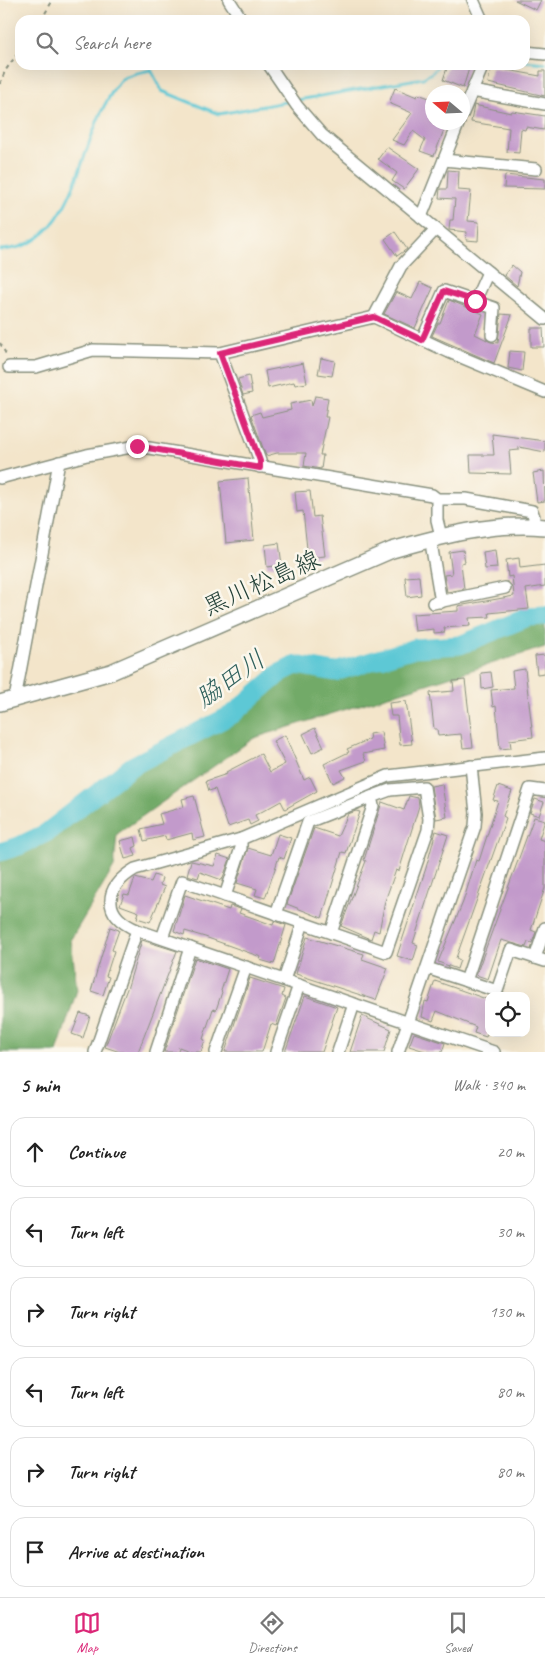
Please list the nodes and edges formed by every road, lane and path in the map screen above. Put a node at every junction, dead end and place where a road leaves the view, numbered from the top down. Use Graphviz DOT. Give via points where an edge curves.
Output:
graph roads {
  1 [pos="53,0"];
  2 [pos="230,0"];
  3 [pos="473,0"];
  4 [pos="44,15"];
  5 [pos="239,15"];
  6 [pos="480,15"];
  7 [pos="530,52"];
  8 [pos="545,54"];
  9 [pos="15,57"];
  10 [pos="272,70"];
  11 [pos="481,70"];
  12 [pos="0,84"];
  13 [pos="472,91"];
  14 [pos="470,96"];
  15 [pos="545,104"];
  16 [pos="457,130"];
  17 [pos="444,160"];
  18 [pos="536,169"];
  19 [pos="421,217"];
  20 [pos="436,229"];
  21 [pos="488,272"];
  22 [pos="475,301"];
  23 [pos="374,317"];
  24 [pos="545,319"];
  25 [pos="492,335"];
  26 [pos="422,340"];
  27 [pos="0,343"];
  28 [pos="220,353"];
  29 [pos="10,367"];
  30 [pos="545,392"];
  31 [pos="59,462"];
  32 [pos="260,468"];
  33 [pos="0,478"];
  34 [pos="438,499"];
  35 [pos="539,527"];
  36 [pos="437,537"];
  37 [pos="505,588"];
  38 [pos="15,699"];
  39 [pos="0,703"];
  40 [pos="545,758"];
  41 [pos="471,766"];
  42 [pos="545,791"];
  43 [pos="371,797"];
  44 [pos="241,839"];
  45 [pos="225,896"];
  46 [pos="276,914"];
  47 [pos="303,923"];
  48 [pos="545,928"];
  49 [pos="137,930"];
  50 [pos="331,933"];
  51 [pos="162,938"];
  52 [pos="190,948"];
  53 [pos="540,959"];
  54 [pos="246,967"];
  55 [pos="427,968"];
  56 [pos="284,980"];
  57 [pos="466,982"];
  58 [pos="299,985"];
  59 [pos="354,1004"];
  60 [pos="408,1022"];
  61 [pos="461,1046"];
  62 [pos="95,1052"];
  63 [pos="156,1052"];
  64 [pos="216,1052"];
  65 [pos="276,1052"];
  66 [pos="338,1052"];
  67 [pos="398,1052"];
  68 [pos="494,1052"];
  1 -- 4 [label="path"];
  2 -- 5 [label="street"];
  3 -- 6 [label="street"];
  7 -- 8 [label="street"];
  9 -- 12 [label="path"];
  10 -- 19 [label="street" via="296,106 322,135"];
  11 -- 13 [label="street"];
  13 -- 14 [label="street"];
  13 -- 15 [label="street"];
  16 -- 17 [label="street"];
  17 -- 18 [label="street"];
  17 -- 19 [label="street"];
  19 -- 20 [label="street"];
  20 -- 21 [label="street"];
  20 -- 23 [label="street" via="401,266"];
  21 -- 22 [label="street"];
  21 -- 24 [label="street"];
  22 -- 25 [label="street" via="494,308"];
  22 -- 26 [label="street" via="444,291"];
  23 -- 26 [label="street"];
  23 -- 28 [label="street"];
  26 -- 30 [label="street"];
  27 -- 29 [label="path"];
  28 -- 29 [label="street" via="93,350 36,367"];
  28 -- 32 [label="street"];
  31 -- 32 [label="street" via="137,446"];
  31 -- 33 [label="street"];
  31 -- 38 [label="street"];
  32 -- 34 [label="street" via="432,495"];
  34 -- 35 [label="street" via="466,499 532,511"];
  34 -- 36 [label="street"];
  35 -- 36 [label="main road, 黒川松島線" via="484,529"];
  36 -- 37 [label="street" via="432,549 437,602"];
  36 -- 38 [label="main road, 黒川松島線" via="392,550 111,672"];
  38 -- 39 [label="main road, 黒川松島線"];
  40 -- 41 [label="street"];
  41 -- 44 [label="street" via="388,776"];
  41 -- 55 [label="street" via="475,826"];
  42 -- 57 [label="street" via="530,790"];
  43 -- 46 [label="street" via="308,822"];
  43 -- 50 [label="street" via="373,806"];
  43 -- 50 [label="street" via="390,790 424,787 428,830 386,952"];
  44 -- 45 [label="street"];
  44 -- 49 [label="street" via="157,862 124,876 115,886 110,907 123,924"];
  45 -- 46 [label="street"];
  45 -- 51 [label="street" via="182,881"];
  46 -- 47 [label="street"];
  47 -- 50 [label="street"];
  47 -- 56 [label="street"];
  48 -- 53 [label="street"];
  49 -- 51 [label="street"];
  49 -- 62 [label="street"];
  51 -- 52 [label="street"];
  52 -- 54 [label="street"];
  52 -- 63 [label="street"];
  53 -- 57 [label="street" via="511,950 497,991"];
  54 -- 56 [label="street"];
  54 -- 64 [label="street"];
  55 -- 57 [label="street"];
  55 -- 60 [label="street"];
  56 -- 58 [label="street"];
  58 -- 59 [label="street"];
  58 -- 65 [label="street"];
  59 -- 60 [label="street"];
  59 -- 66 [label="street"];
  60 -- 61 [label="street"];
  60 -- 67 [label="street"];
  61 -- 68 [label="street"];
}
